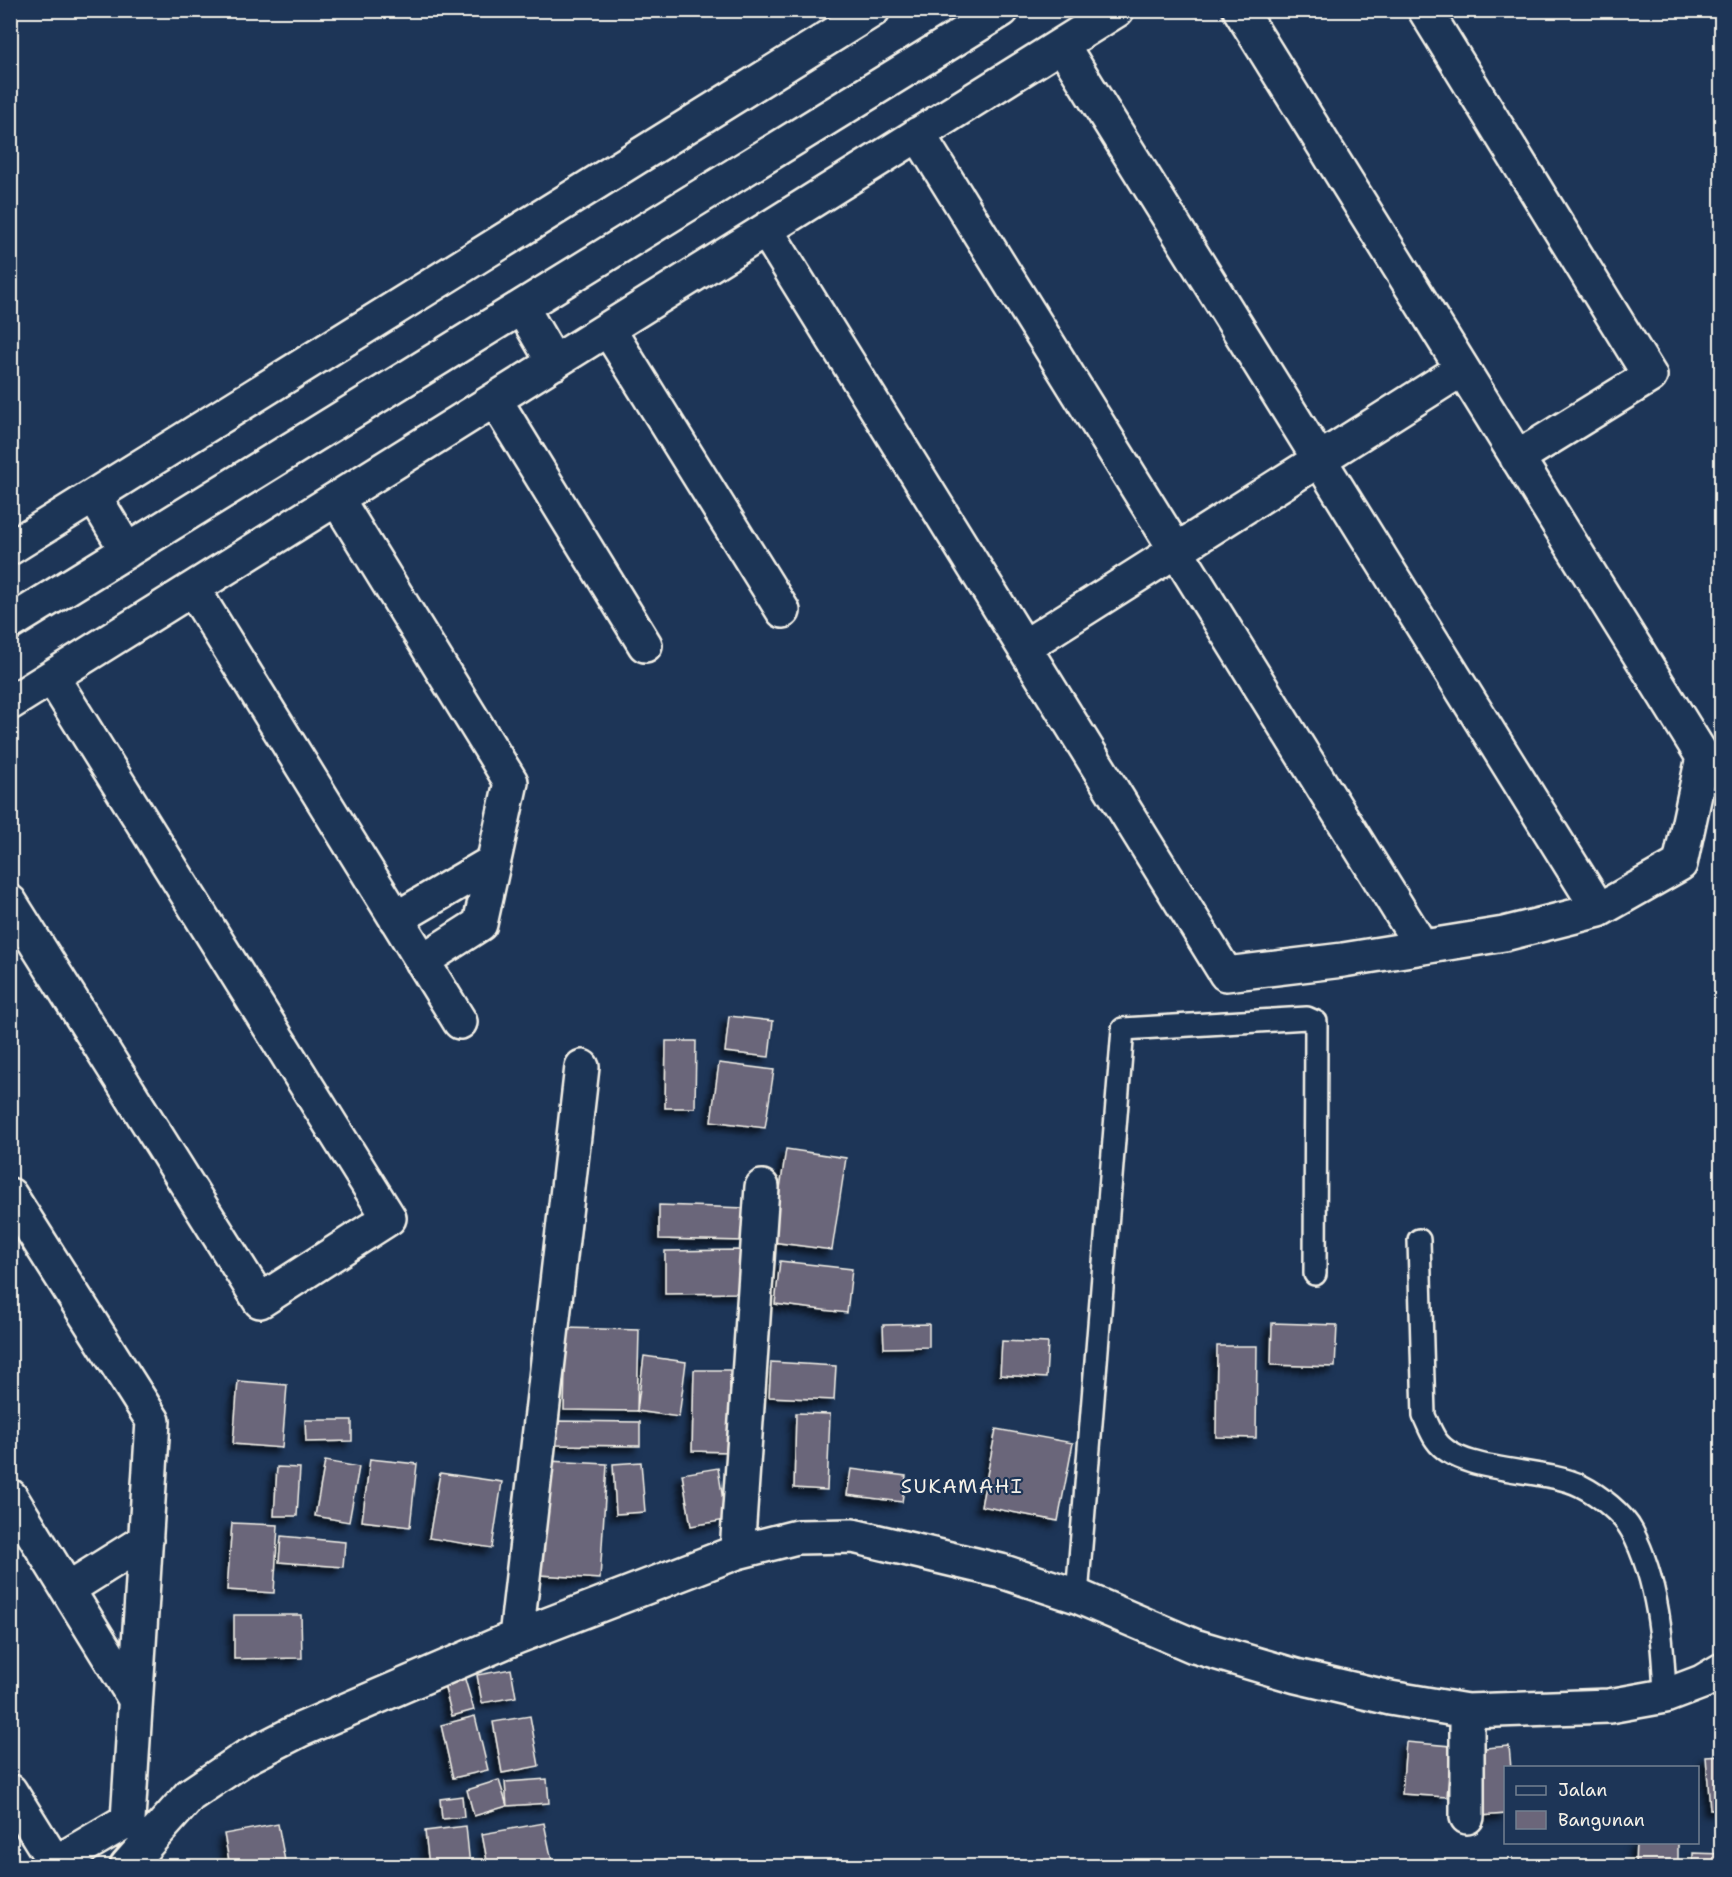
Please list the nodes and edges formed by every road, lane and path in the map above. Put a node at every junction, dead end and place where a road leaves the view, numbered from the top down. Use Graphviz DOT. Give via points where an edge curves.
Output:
graph roads {
  1 [pos="873,10"];
  2 [pos="1002,10"];
  3 [pos="1117,10"];
  4 [pos="1240,10"];
  5 [pos="1425,10"];
  6 [pos="1062,45"];
  7 [pos="918,134"];
  8 [pos="766,230"];
  9 [pos="522,308"];
  10 [pos="608,329"];
  11 [pos="554,363"];
  12 [pos="1462,369"];
  13 [pos="495,400"];
  14 [pos="1517,458"];
  15 [pos="1319,459"];
  16 [pos="94,496"];
  17 [pos="337,499"];
  18 [pos="10,548"];
  19 [pos="1176,550"];
  20 [pos="127,551"];
  21 [pos="193,589"];
  22 [pos="783,611"];
  23 [pos="10,623"];
  24 [pos="645,645"];
  25 [pos="1024,647"];
  26 [pos="52,677"];
  27 [pos="10,703"];
  28 [pos="494,862"];
  29 [pos="10,902"];
  30 [pos="1599,910"];
  31 [pos="396,919"];
  32 [pos="1422,947"];
  33 [pos="422,961"];
  34 [pos="460,1022"];
  35 [pos="582,1067"];
  36 [pos="762,1187"];
  37 [pos="10,1194"];
  38 [pos="1419,1240"];
  39 [pos="1315,1274"];
  40 [pos="10,1496"];
  41 [pos="146,1540"];
  42 [pos="738,1551"];
  43 [pos="68,1589"];
  44 [pos="1077,1596"];
  45 [pos="516,1637"];
  46 [pos="1722,1670"];
  47 [pos="1665,1695"];
  48 [pos="135,1699"];
  49 [pos="1467,1711"];
  50 [pos="10,1791"];
  51 [pos="1467,1818"];
  52 [pos="57,1864"];
  53 [pos="127,1866"];
  1 -- 16 [label="street"];
  2 -- 9 [label="street"];
  3 -- 6 [label="street"];
  4 -- 12 [label="street"];
  5 -- 14 [label="street" via="1650,376"];
  6 -- 7 [label="street"];
  6 -- 15 [label="street"];
  7 -- 8 [label="street"];
  7 -- 19 [label="street"];
  8 -- 10 [label="street"];
  8 -- 25 [label="street"];
  9 -- 11 [label="street"];
  9 -- 20 [label="street"];
  10 -- 11 [label="street"];
  10 -- 22 [label="street"];
  11 -- 13 [label="street"];
  12 -- 14 [label="street"];
  12 -- 15 [label="street"];
  13 -- 17 [label="street"];
  13 -- 24 [label="street"];
  14 -- 30 [label="street" via="1703,757 1680,864"];
  15 -- 19 [label="street"];
  15 -- 30 [label="street"];
  16 -- 18 [label="street"];
  16 -- 20 [label="street"];
  17 -- 21 [label="street"];
  17 -- 28 [label="street" via="511,782"];
  19 -- 25 [label="street"];
  19 -- 32 [label="street"];
  20 -- 23 [label="street"];
  21 -- 26 [label="street"];
  21 -- 31 [label="street"];
  25 -- 32 [label="street" via="1226,974"];
  26 -- 27 [label="street"];
  26 -- 29 [label="street" via="389,1218 260,1301"];
  28 -- 31 [label="street"];
  28 -- 33 [label="street" via="480,924"];
  30 -- 32 [label="street" via="1504,933"];
  31 -- 33 [label="street"];
  33 -- 34 [label="street"];
  35 -- 45 [label="street"];
  36 -- 42 [label="street"];
  37 -- 41 [label="street" via="153,1421"];
  38 -- 47 [label="lane" via="1424,1416 1437,1441 1457,1459 1580,1486 1608,1505 1632,1530 1652,1585 1663,1648"];
  39 -- 44 [label="lane" via="1316,1022 1307,1018 1124,1029"];
  40 -- 43 [label="street"];
  41 -- 43 [label="street"];
  41 -- 48 [label="street"];
  42 -- 44 [label="street" via="797,1537 853,1536 1001,1571"];
  42 -- 45 [label="street"];
  43 -- 48 [label="street"];
  44 -- 49 [label="street" via="1194,1646 1296,1676"];
  45 -- 53 [label="street" via="300,1730 245,1758 190,1795"];
  46 -- 47 [label="street"];
  47 -- 49 [label="street" via="1609,1707"];
  48 -- 52 [label="street" via="128,1820"];
  49 -- 51 [label="street"];
  50 -- 52 [label="street"];
}
